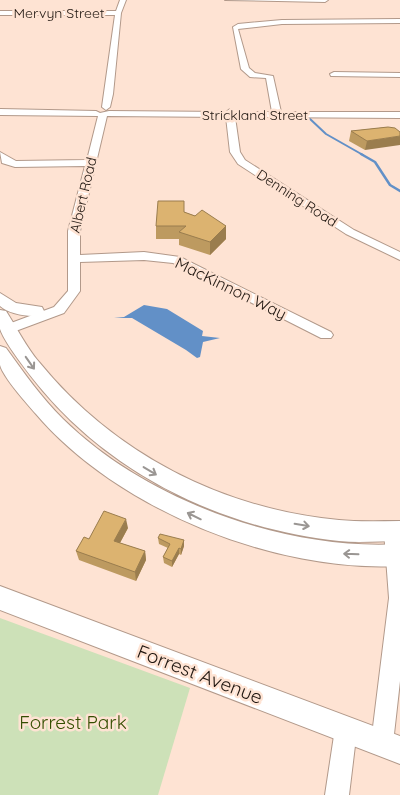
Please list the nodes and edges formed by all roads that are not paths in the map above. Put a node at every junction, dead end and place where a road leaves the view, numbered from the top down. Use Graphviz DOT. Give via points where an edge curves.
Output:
graph roads {
  1 [pos="123,0"];
  2 [pos="228,0"];
  3 [pos="325,0"];
  4 [pos="301,4"];
  5 [pos="0,13"];
  6 [pos="118,13"];
  7 [pos="400,21"];
  8 [pos="334,74"];
  9 [pos="400,74"];
  10 [pos="0,111"];
  11 [pos="104,112"];
  12 [pos="276,113"];
  13 [pos="396,113"];
  14 [pos="230,114"];
  15 [pos="400,126"];
  16 [pos="0,155"];
  17 [pos="91,163"];
  18 [pos="400,256"];
  19 [pos="74,259"];
  20 [pos="0,298"];
  21 [pos="66,302"];
  22 [pos="36,311"];
  23 [pos="2,324"];
  24 [pos="326,335"];
  25 [pos="0,352"];
  26 [pos="0,368"];
  27 [pos="56,425"];
  28 [pos="397,531"];
  29 [pos="398,555"];
  30 [pos="0,598"];
  31 [pos="399,598"];
  32 [pos="346,729"];
  33 [pos="391,747"];
  34 [pos="337,795"];
  1 -- 6 [label="street, Albert Road"];
  2 -- 4 [label="street"];
  3 -- 4 [label="street"];
  5 -- 6 [label="street, Mervyn Street"];
  6 -- 11 [label="street, Albert Road" via="110,94"];
  7 -- 12 [label="street" via="306,18 236,28 245,69 253,75 268,76"];
  8 -- 9 [label="street"];
  10 -- 11 [label="street, Strickland Street"];
  11 -- 14 [label="street, Strickland Street"];
  11 -- 17 [label="street, Albert Road"];
  12 -- 13 [label="street, Strickland Street"];
  12 -- 14 [label="street, Strickland Street"];
  13 -- 15 [label="street"];
  14 -- 18 [label="street, Denning Road" via="235,152 241,162 350,232"];
  16 -- 17 [label="street" via="5,162 15,164"];
  17 -- 19 [label="street, Albert Road" via="74,231"];
  19 -- 21 [label="street, Albert Road" via="76,286"];
  19 -- 24 [label="street, MacKinnon Way" via="144,256 176,260"];
  20 -- 22 [label="main road" via="11,307"];
  21 -- 22 [label="street"];
  21 -- 23 [label="street" via="60,310"];
  22 -- 23 [label="street"];
  23 -- 28 [label="main road, one-way" via="41,378 83,422 136,463 174,484 213,501 275,520 335,530"];
  25 -- 27 [label="main road" via="10,370"];
  26 -- 27 [label="main road" via="20,394"];
  29 -- 27 [label="main road, one-way" via="334,553 271,541 205,521 132,485"];
  28 -- 29 [label="street"];
  29 -- 31 [label="street"];
  30 -- 32 [label="main road, Forrest Avenue"];
  31 -- 33 [label="street"];
  32 -- 33 [label="main road, Forrest Avenue"];
  32 -- 34 [label="street"];
}
